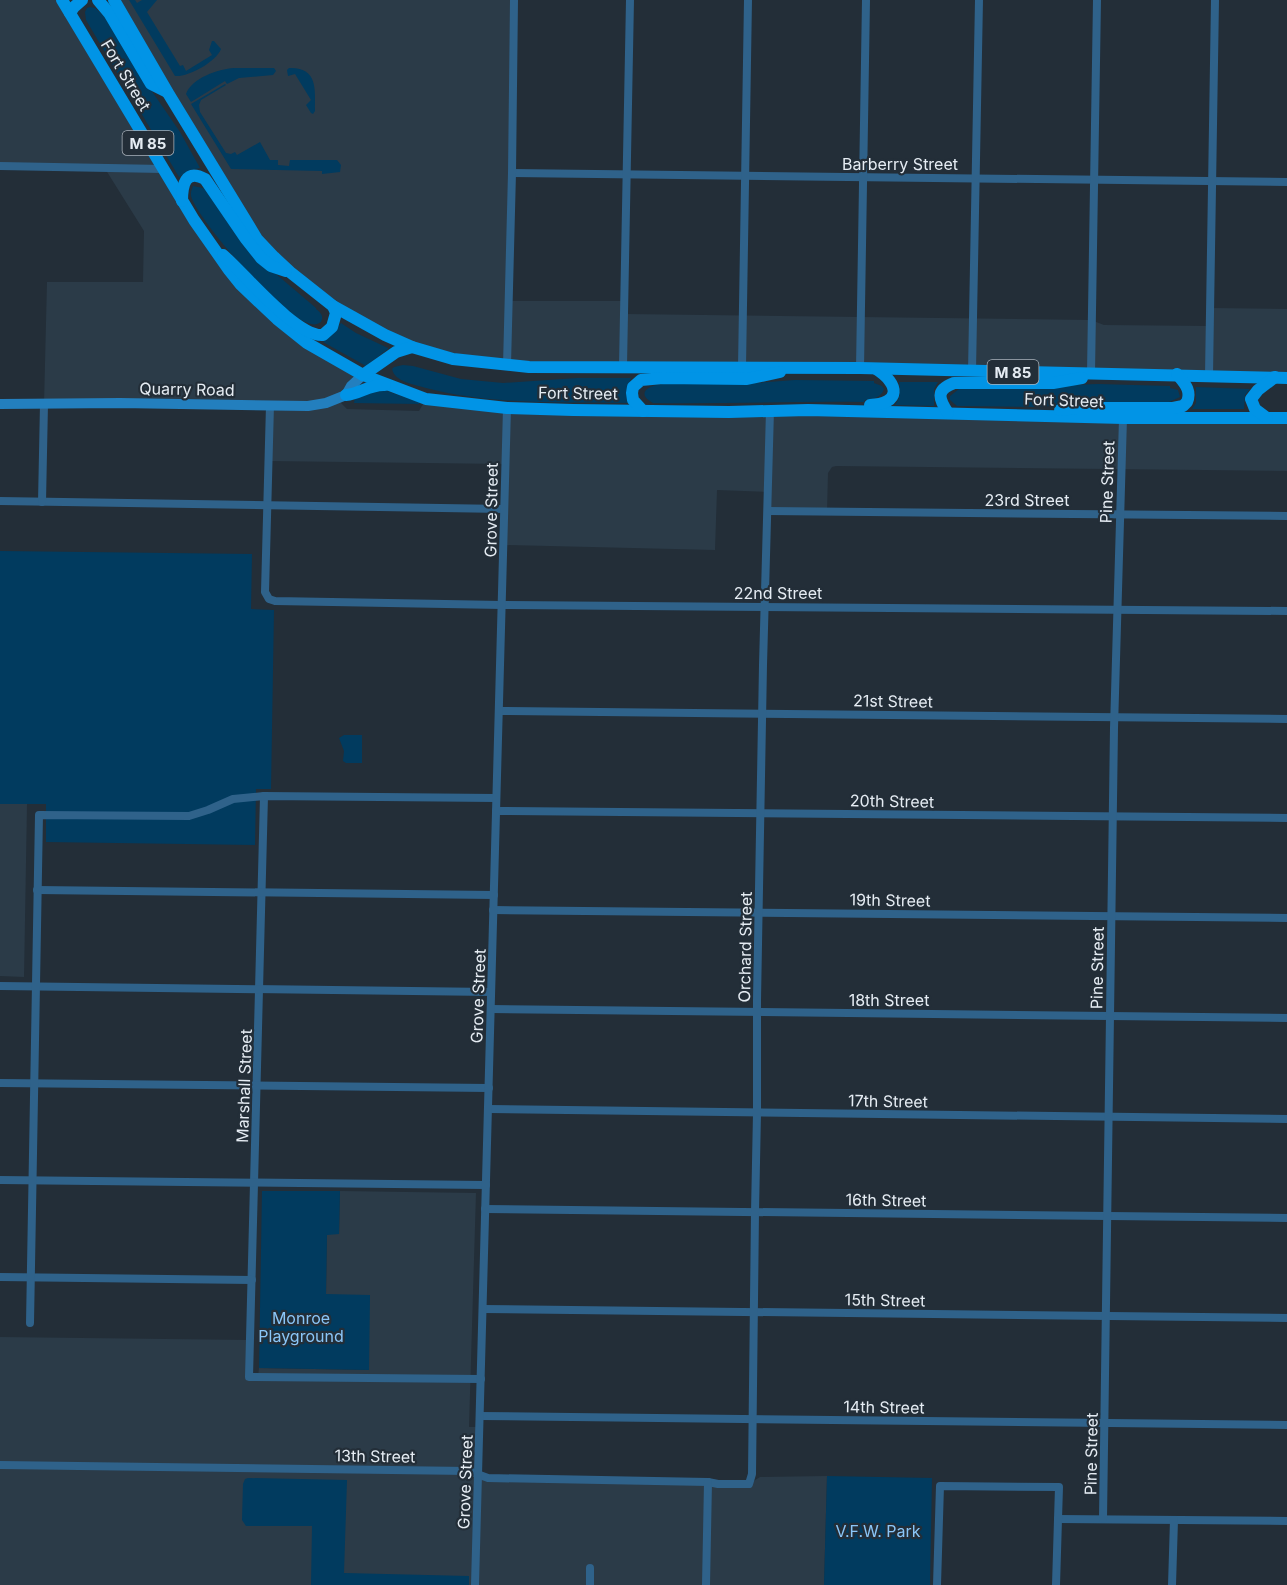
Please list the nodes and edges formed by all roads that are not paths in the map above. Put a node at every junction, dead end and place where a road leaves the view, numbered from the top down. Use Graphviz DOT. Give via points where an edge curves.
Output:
graph roads {
  1 [pos="62,0"];
  2 [pos="82,0"];
  3 [pos="98,0"];
  4 [pos="114,0"];
  5 [pos="514,0"];
  6 [pos="630,0"];
  7 [pos="748,0"];
  8 [pos="866,0"];
  9 [pos="979,0"];
  10 [pos="1097,0"];
  11 [pos="1215,0"];
  12 [pos="70,13"];
  13 [pos="168,93"];
  14 [pos="0,166"];
  15 [pos="163,169"];
  16 [pos="512,173"];
  17 [pos="627,174"];
  18 [pos="745,175"];
  19 [pos="863,178"];
  20 [pos="976,178"];
  21 [pos="1094,179"];
  22 [pos="1212,181"];
  23 [pos="1287,182"];
  24 [pos="182,201"];
  25 [pos="211,245"];
  26 [pos="290,272"];
  27 [pos="333,306"];
  28 [pos="412,347"];
  29 [pos="507,365"];
  30 [pos="623,366"];
  31 [pos="742,367"];
  32 [pos="798,368"];
  33 [pos="860,368"];
  34 [pos="875,368"];
  35 [pos="972,371"];
  36 [pos="1091,373"];
  37 [pos="1110,373"];
  38 [pos="1177,374"];
  39 [pos="363,375"];
  40 [pos="1209,375"];
  41 [pos="1281,377"];
  42 [pos="389,385"];
  43 [pos="346,395"];
  44 [pos="0,404"];
  45 [pos="44,405"];
  46 [pos="270,405"];
  47 [pos="507,408"];
  48 [pos="770,410"];
  49 [pos="643,411"];
  50 [pos="734,412"];
  51 [pos="948,413"];
  52 [pos="1039,415"];
  53 [pos="1123,418"];
  54 [pos="1267,418"];
  55 [pos="1287,418"];
  56 [pos="0,501"];
  57 [pos="42,502"];
  58 [pos="267,504"];
  59 [pos="504,508"];
  60 [pos="768,511"];
  61 [pos="1120,514"];
  62 [pos="1287,516"];
  63 [pos="502,605"];
  64 [pos="765,606"];
  65 [pos="1117,609"];
  66 [pos="1287,611"];
  67 [pos="499,711"];
  68 [pos="762,714"];
  69 [pos="1114,717"];
  70 [pos="1287,719"];
  71 [pos="264,796"];
  72 [pos="496,798"];
  73 [pos="496,811"];
  74 [pos="760,813"];
  75 [pos="1113,816"];
  76 [pos="1287,818"];
  77 [pos="37,890"];
  78 [pos="262,892"];
  79 [pos="494,895"];
  80 [pos="493,910"];
  81 [pos="759,912"];
  82 [pos="1111,916"];
  83 [pos="1287,918"];
  84 [pos="0,986"];
  85 [pos="35,987"];
  86 [pos="260,990"];
  87 [pos="491,992"];
  88 [pos="491,1009"];
  89 [pos="758,1013"];
  90 [pos="1109,1015"];
  91 [pos="1287,1018"];
  92 [pos="0,1083"];
  93 [pos="34,1083"];
  94 [pos="258,1086"];
  95 [pos="489,1088"];
  96 [pos="489,1109"];
  97 [pos="757,1113"];
  98 [pos="1109,1116"];
  99 [pos="1287,1119"];
  100 [pos="0,1180"];
  101 [pos="33,1180"];
  102 [pos="255,1183"];
  103 [pos="486,1185"];
  104 [pos="485,1209"];
  105 [pos="755,1212"];
  106 [pos="1107,1216"];
  107 [pos="1287,1218"];
  108 [pos="0,1277"];
  109 [pos="31,1277"];
  110 [pos="252,1280"];
  111 [pos="483,1309"];
  112 [pos="755,1312"];
  113 [pos="1106,1316"];
  114 [pos="1287,1318"];
  115 [pos="30,1323"];
  116 [pos="481,1379"];
  117 [pos="480,1416"];
  118 [pos="753,1419"];
  119 [pos="1105,1424"];
  120 [pos="1287,1425"];
  121 [pos="0,1465"];
  122 [pos="478,1474"];
  123 [pos="708,1482"];
  124 [pos="749,1484"];
  125 [pos="1058,1519"];
  126 [pos="1103,1519"];
  127 [pos="1174,1520"];
  128 [pos="1287,1521"];
  129 [pos="590,1568"];
  130 [pos="475,1585"];
  131 [pos="590,1585"];
  132 [pos="706,1585"];
  133 [pos="937,1585"];
  134 [pos="1056,1585"];
  135 [pos="1172,1585"];
  1 -- 12 [label="main road, Fort Street / M 85"];
  2 -- 12 [label="main road"];
  3 -- 13 [label="main road" via="151,84"];
  4 -- 13 [label="main road, Fort Street / M 85"];
  5 -- 16 [label="street"];
  6 -- 17 [label="street"];
  7 -- 18 [label="street"];
  8 -- 19 [label="street"];
  9 -- 20 [label="street"];
  10 -- 21 [label="street"];
  11 -- 22 [label="street"];
  12 -- 15 [label="main road, Fort Street / M 85"];
  13 -- 26 [label="main road, Fort Street / M 85" via="257,239"];
  14 -- 15 [label="street"];
  15 -- 24 [label="main road, Fort Street / M 85"];
  16 -- 17 [label="street, Barberry Street"];
  16 -- 29 [label="street"];
  17 -- 18 [label="street, Barberry Street"];
  17 -- 30 [label="street"];
  18 -- 19 [label="street, Barberry Street"];
  18 -- 31 [label="street"];
  19 -- 20 [label="street, Barberry Street"];
  19 -- 33 [label="street"];
  20 -- 21 [label="street, Barberry Street"];
  20 -- 35 [label="street"];
  21 -- 22 [label="street, Barberry Street"];
  21 -- 36 [label="street"];
  22 -- 23 [label="street, Barberry Street"];
  22 -- 40 [label="street"];
  24 -- 25 [label="main road, Fort Street / M 85"];
  24 -- 26 [label="main road" via="186,180 195,176 205,179 261,258"];
  25 -- 27 [label="main road" via="308,332 328,332 336,313"];
  25 -- 39 [label="main road, Fort Street / M 85" via="241,285 277,319 307,343"];
  26 -- 27 [label="main road, Fort Street / M 85"];
  27 -- 28 [label="main road, Fort Street / M 85"];
  28 -- 29 [label="main road, Fort Street / M 85" via="453,359"];
  28 -- 39 [label="main road" via="396,352"];
  29 -- 30 [label="main road, Fort Street / M 85"];
  30 -- 31 [label="main road, Fort Street / M 85"];
  31 -- 32 [label="main road, Fort Street / M 85"];
  32 -- 33 [label="main road, Fort Street / M 85"];
  32 -- 49 [label="main road" via="747,379 641,380 632,393"];
  33 -- 34 [label="main road, Fort Street / M 85"];
  34 -- 35 [label="main road, Fort Street / M 85"];
  34 -- 50 [label="main road" via="893,387 892,397 883,404 765,405"];
  35 -- 36 [label="main road, Fort Street / M 85"];
  36 -- 37 [label="main road, Fort Street / M 85"];
  37 -- 38 [label="main road, Fort Street / M 85"];
  37 -- 51 [label="main road" via="1053,383 954,383 940,394"];
  38 -- 40 [label="main road, Fort Street / M 85"];
  38 -- 52 [label="main road" via="1189,393 1187,402 1177,408 1077,408"];
  39 -- 42 [label="main road, Fort Street / M 85"];
  39 -- 43 [label="street"];
  40 -- 41 [label="main road, Fort Street / M 85"];
  41 -- 54 [label="main road" via="1258,390 1251,399 1255,409"];
  42 -- 43 [label="main road" via="378,384"];
  42 -- 47 [label="main road, Fort Street / M 85" via="426,399"];
  43 -- 46 [label="street, Quarry Road" via="308,406"];
  44 -- 45 [label="street, Quarry Road"];
  45 -- 46 [label="street, Quarry Road"];
  45 -- 57 [label="street"];
  46 -- 58 [label="street"];
  47 -- 49 [label="main road, Fort Street / M 85"];
  47 -- 59 [label="street, Grove Street"];
  48 -- 50 [label="main road, Fort Street / M 85"];
  48 -- 51 [label="main road, Fort Street / M 85"];
  48 -- 60 [label="street, Orchard Street"];
  49 -- 50 [label="main road, Fort Street / M 85"];
  51 -- 52 [label="main road, Fort Street / M 85"];
  52 -- 53 [label="main road, Fort Street / M 85"];
  53 -- 54 [label="main road, Fort Street / M 85"];
  53 -- 61 [label="street, Pine Street"];
  54 -- 55 [label="main road, Fort Street / M 85"];
  56 -- 57 [label="street"];
  57 -- 58 [label="street"];
  58 -- 59 [label="street"];
  58 -- 63 [label="street, 22nd Street" via="265,592 269,599"];
  59 -- 63 [label="street, Grove Street"];
  60 -- 61 [label="street, 23rd Street"];
  60 -- 64 [label="street, Orchard Street"];
  61 -- 62 [label="street, 23rd Street"];
  61 -- 65 [label="street, Pine Street"];
  63 -- 64 [label="street, 22nd Street"];
  63 -- 67 [label="street, Grove Street"];
  64 -- 65 [label="street, 22nd Street"];
  64 -- 68 [label="street, Orchard Street"];
  65 -- 66 [label="street, 22nd Street"];
  65 -- 69 [label="street, Pine Street"];
  67 -- 68 [label="street, 21st Street"];
  67 -- 72 [label="street, Grove Street"];
  68 -- 69 [label="street, 21st Street"];
  68 -- 74 [label="street, Orchard Street"];
  69 -- 70 [label="street, 21st Street"];
  69 -- 75 [label="street, Pine Street"];
  71 -- 72 [label="street"];
  71 -- 77 [label="street" via="233,799 180,816 39,815"];
  71 -- 78 [label="street, Marshall Street"];
  72 -- 73 [label="street, Grove Street"];
  73 -- 74 [label="street, 20th Street"];
  73 -- 79 [label="street, Grove Street"];
  74 -- 75 [label="street, 20th Street"];
  74 -- 81 [label="street, Orchard Street"];
  75 -- 76 [label="street, 20th Street"];
  75 -- 82 [label="street, Pine Street"];
  77 -- 78 [label="street"];
  77 -- 85 [label="street"];
  78 -- 79 [label="street"];
  78 -- 86 [label="street, Marshall Street"];
  79 -- 80 [label="street, Grove Street"];
  80 -- 81 [label="street, 19th Street"];
  80 -- 87 [label="street, Grove Street"];
  81 -- 82 [label="street, 19th Street"];
  81 -- 89 [label="street, Orchard Street"];
  82 -- 83 [label="street, 19th Street"];
  82 -- 90 [label="street, Pine Street"];
  84 -- 85 [label="street"];
  85 -- 86 [label="street"];
  85 -- 93 [label="street"];
  86 -- 87 [label="street"];
  86 -- 94 [label="street, Marshall Street"];
  87 -- 88 [label="street, Grove Street"];
  88 -- 89 [label="street, 18th Street"];
  88 -- 95 [label="street, Grove Street"];
  89 -- 90 [label="street, 18th Street"];
  89 -- 97 [label="street, Orchard Street"];
  90 -- 91 [label="street, 18th Street"];
  90 -- 98 [label="street, Pine Street"];
  92 -- 93 [label="street"];
  93 -- 94 [label="street"];
  93 -- 101 [label="street"];
  94 -- 95 [label="street"];
  94 -- 102 [label="street, Marshall Street"];
  95 -- 96 [label="street, Grove Street"];
  96 -- 97 [label="street, 17th Street"];
  96 -- 103 [label="street, Grove Street"];
  97 -- 98 [label="street, 17th Street"];
  97 -- 105 [label="street, Orchard Street"];
  98 -- 99 [label="street, 17th Street"];
  98 -- 106 [label="street, Pine Street"];
  100 -- 101 [label="street"];
  101 -- 102 [label="street"];
  101 -- 109 [label="street"];
  102 -- 103 [label="street"];
  102 -- 110 [label="street, Marshall Street"];
  103 -- 104 [label="street, Grove Street"];
  104 -- 105 [label="street, 16th Street"];
  104 -- 111 [label="street, Grove Street"];
  105 -- 106 [label="street, 16th Street"];
  105 -- 112 [label="street, Orchard Street"];
  106 -- 107 [label="street, 16th Street"];
  106 -- 113 [label="street, Pine Street"];
  108 -- 109 [label="street"];
  109 -- 110 [label="street"];
  109 -- 115 [label="street"];
  110 -- 116 [label="street, Marshall Street" via="249,1377"];
  111 -- 112 [label="street, 15th Street"];
  111 -- 116 [label="street, Grove Street"];
  112 -- 113 [label="street, 15th Street"];
  112 -- 118 [label="street, Orchard Street"];
  113 -- 114 [label="street, 15th Street"];
  113 -- 119 [label="street, Pine Street"];
  116 -- 117 [label="street, Grove Street"];
  117 -- 118 [label="street, 14th Street"];
  117 -- 122 [label="street, Grove Street"];
  118 -- 119 [label="street, 14th Street"];
  118 -- 124 [label="street, Orchard Street"];
  119 -- 120 [label="street, 14th Street"];
  119 -- 126 [label="street, Pine Street"];
  121 -- 122 [label="street, 13th Street"];
  122 -- 123 [label="street, 13th Street" via="488,1478"];
  122 -- 130 [label="street, Grove Street"];
  123 -- 124 [label="street, 13th Street"];
  123 -- 132 [label="street"];
  125 -- 126 [label="street"];
  125 -- 133 [label="street" via="1059,1487 940,1486"];
  125 -- 134 [label="street"];
  126 -- 127 [label="street"];
  127 -- 128 [label="street"];
  127 -- 135 [label="street"];
  129 -- 131 [label="street"];
}
